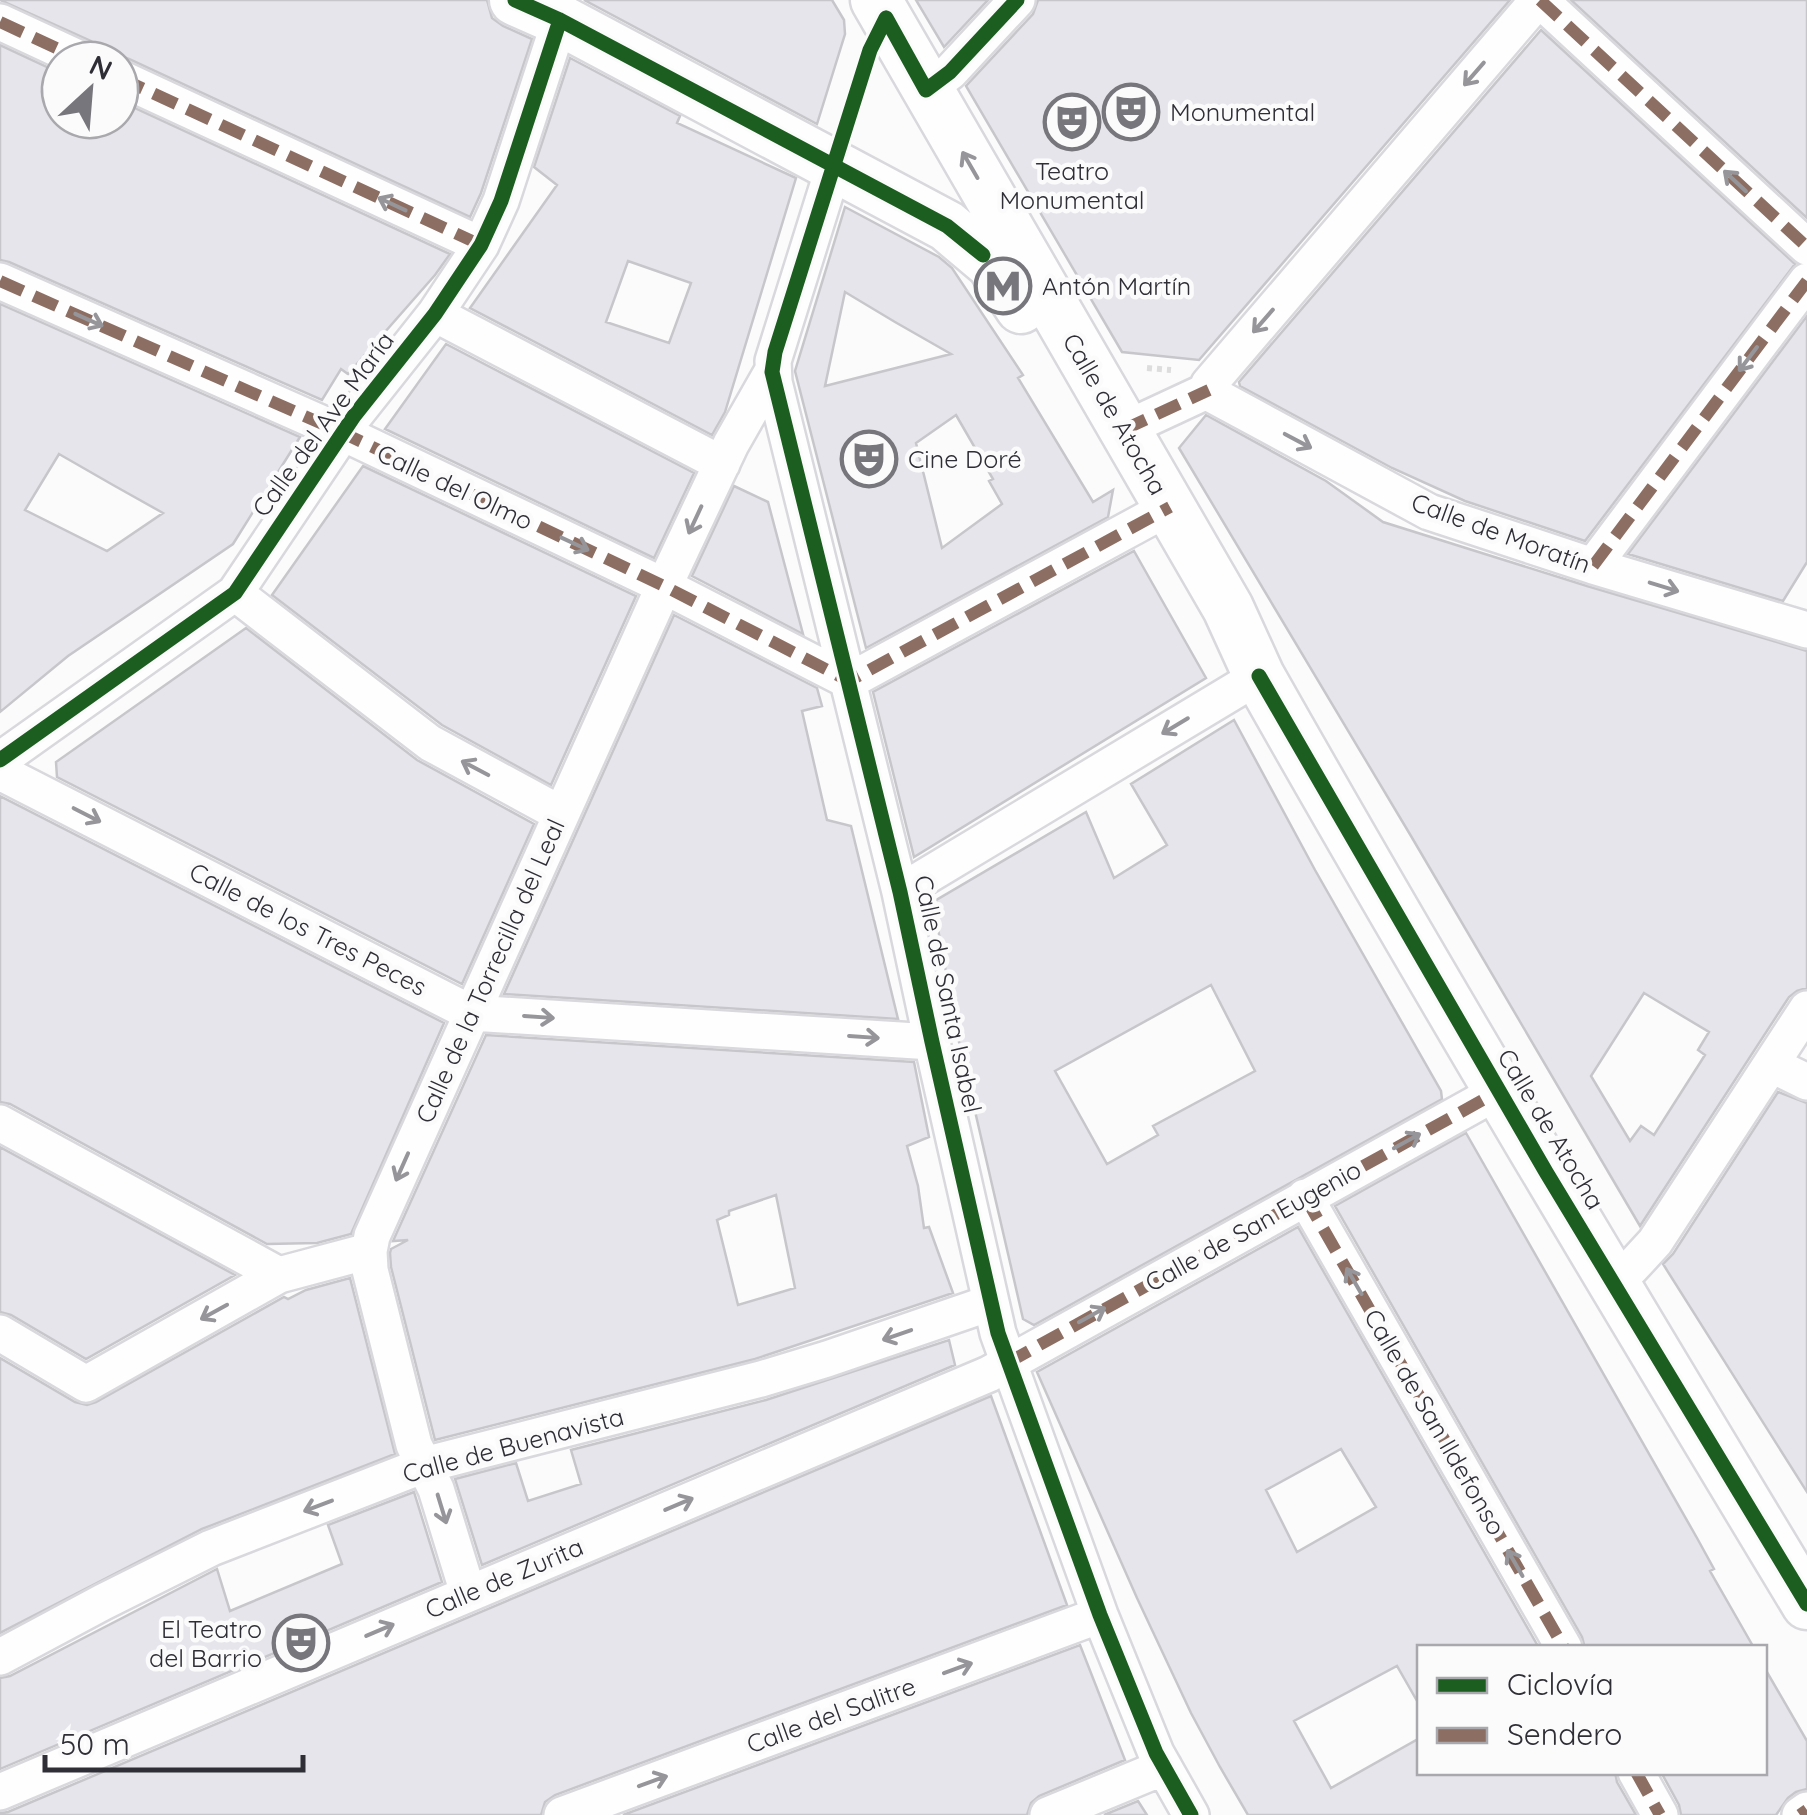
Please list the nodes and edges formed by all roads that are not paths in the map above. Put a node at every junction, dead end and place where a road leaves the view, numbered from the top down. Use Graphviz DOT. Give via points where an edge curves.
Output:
graph roads {
  1 [pos="515,0"];
  2 [pos="1017,0"];
  3 [pos="1539,0"];
  4 [pos="881,9"];
  5 [pos="560,20"];
  6 [pos="0,22"];
  7 [pos="40,41"];
  8 [pos="140,87"];
  9 [pos="926,90"];
  10 [pos="834,166"];
  11 [pos="481,245"];
  12 [pos="1807,247"];
  13 [pos="0,280"];
  14 [pos="1807,281"];
  15 [pos="435,314"];
  16 [pos="772,372"];
  17 [pos="1211,392"];
  18 [pos="1123,430"];
  19 [pos="342,433"];
  20 [pos="722,464"];
  21 [pos="1158,514"];
  22 [pos="1593,566"];
  23 [pos="664,586"];
  24 [pos="235,593"];
  25 [pos="1801,617"];
  26 [pos="1259,676"];
  27 [pos="848,681"];
  28 [pos="0,760"];
  29 [pos="0,772"];
  30 [pos="561,814"];
  31 [pos="900,892"];
  32 [pos="1807,1009"];
  33 [pos="471,1013"];
  34 [pos="932,1042"];
  35 [pos="1772,1064"];
  36 [pos="1807,1082"];
  37 [pos="1498,1091"];
  38 [pos="0,1122"];
  39 [pos="1305,1197"];
  40 [pos="369,1251"];
  41 [pos="280,1275"];
  42 [pos="1611,1281"];
  43 [pos="990,1303"];
  44 [pos="0,1333"];
  45 [pos="1008,1363"];
  46 [pos="424,1465"];
  47 [pos="468,1593"];
  48 [pos="1807,1604"];
  49 [pos="1100,1615"];
  50 [pos="1562,1645"];
  51 [pos="0,1657"];
  52 [pos="1164,1767"];
  53 [pos="1638,1775"];
  54 [pos="0,1792"];
  55 [pos="1807,1810"];
  56 [pos="562,1815"];
  57 [pos="1048,1815"];
  58 [pos="1191,1815"];
  59 [pos="1660,1815"];
  60 [pos="1800,1815"];
  1 -- 5 [label="street, Calle de Atocha"];
  2 -- 9 [label="street"];
  12 -- 3 [label="street, one-way"];
  3 -- 17 [label="street, one-way" via="1209,384"];
  4 -- 9 [label="street, Calle de Atocha"];
  5 -- 10 [label="street, Calle de Atocha"];
  5 -- 11 [label="street, Calle del Ave María"];
  6 -- 7 [label="street"];
  11 -- 8 [label="street, one-way"];
  18 -- 9 [label="street, Calle de Atocha, one-way"];
  10 -- 16 [label="street, Calle de Santa Isabel"];
  10 -- 21 [label="street, Calle de Atocha" via="947,226 983,255"];
  11 -- 15 [label="street, Calle del Ave María"];
  13 -- 19 [label="street, Calle del Olmo, one-way"];
  14 -- 22 [label="street, one-way"];
  15 -- 19 [label="street, Calle del Ave María"];
  15 -- 20 [label="street"];
  16 -- 20 [label="street, Calle de la Torrecilla del Leal"];
  16 -- 27 [label="street, Calle de Santa Isabel"];
  17 -- 18 [label="street"];
  17 -- 22 [label="street, Calle de Moratín, one-way" via="1430,512"];
  18 -- 21 [label="street, Calle de Atocha"];
  19 -- 23 [label="street, Calle del Olmo, one-way"];
  19 -- 24 [label="street, Calle del Ave María"];
  20 -- 23 [label="street, Calle de la Torrecilla del Leal, one-way"];
  21 -- 26 [label="street, Calle de Atocha" via="1228,608"];
  21 -- 27 [label="street"];
  22 -- 25 [label="street, Calle de Moratín, one-way"];
  23 -- 27 [label="street, Calle del Olmo"];
  23 -- 30 [label="street, Calle de la Torrecilla del Leal"];
  24 -- 28 [label="street, Calle del Ave María"];
  30 -- 24 [label="street, one-way" via="430,743"];
  26 -- 31 [label="street, one-way"];
  26 -- 37 [label="street, Calle de Atocha"];
  27 -- 31 [label="street, Calle de Santa Isabel"];
  29 -- 33 [label="street, Calle de los Tres Peces, one-way"];
  30 -- 33 [label="street, Calle de la Torrecilla del Leal"];
  31 -- 34 [label="street, Calle de Santa Isabel"];
  32 -- 35 [label="street"];
  33 -- 34 [label="street, Calle de los Tres Peces, one-way"];
  33 -- 40 [label="street, Calle de la Torrecilla del Leal, one-way"];
  34 -- 43 [label="street, Calle de Santa Isabel"];
  35 -- 36 [label="street"];
  35 -- 42 [label="street" via="1655,1242"];
  39 -- 37 [label="street, Calle de San Eugenio, one-way"];
  37 -- 42 [label="street, Calle de Atocha"];
  38 -- 41 [label="street"];
  45 -- 39 [label="street, Calle de San Eugenio, one-way"];
  50 -- 39 [label="street, Calle de San Ildefonso, one-way"];
  40 -- 41 [label="street"];
  40 -- 46 [label="street, Calle de la Torrecilla del Leal"];
  41 -- 44 [label="street, one-way" via="86,1384"];
  42 -- 48 [label="street, Calle de Atocha"];
  43 -- 45 [label="street, Calle de Santa Isabel"];
  43 -- 46 [label="street, Calle de Buenavista, one-way" via="761,1379"];
  47 -- 45 [label="street, Calle de Zurita, one-way"];
  45 -- 49 [label="street, Calle de Santa Isabel"];
  46 -- 47 [label="street, Calle de la Torrecilla del Leal, one-way"];
  46 -- 51 [label="street, Calle de Buenavista, one-way" via="211,1548"];
  54 -- 47 [label="street, Calle de Zurita, one-way"];
  49 -- 52 [label="street, Calle de Santa Isabel"];
  56 -- 49 [label="street, Calle del Salitre, one-way"];
  52 -- 57 [label="street"];
  52 -- 58 [label="street, Calle de Santa Isabel"];
  53 -- 59 [label="street"];
  55 -- 60 [label="street"];
}
